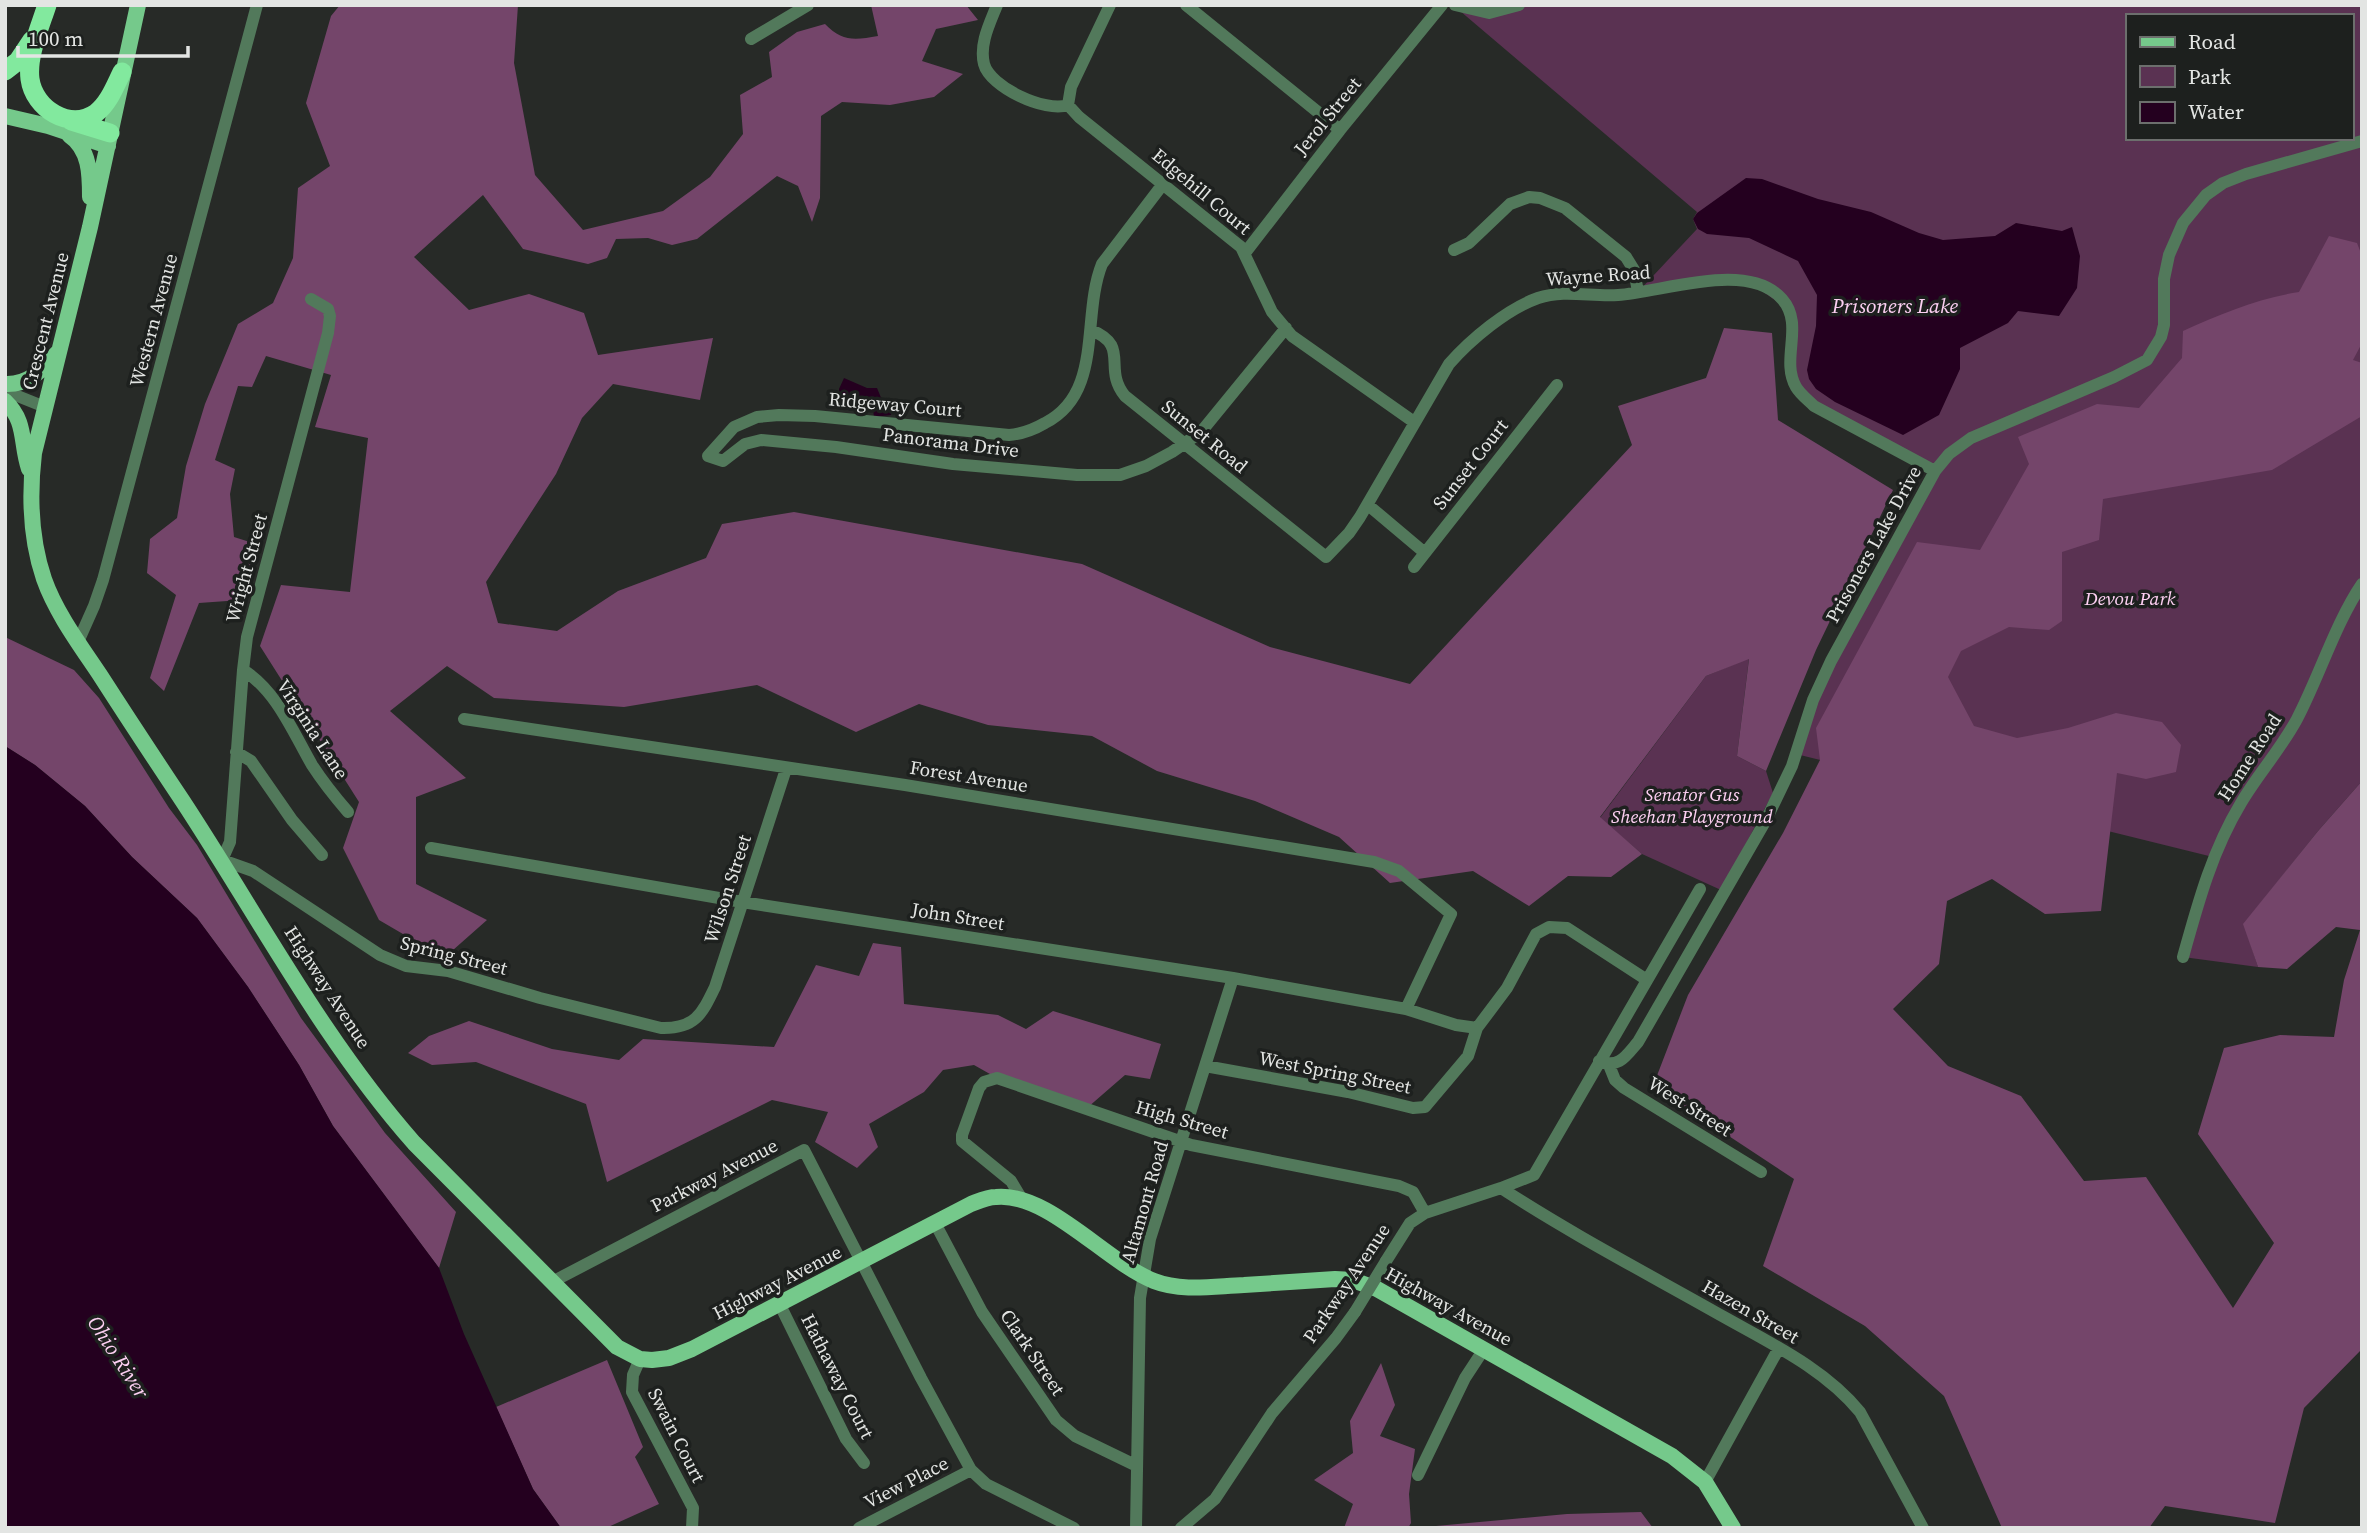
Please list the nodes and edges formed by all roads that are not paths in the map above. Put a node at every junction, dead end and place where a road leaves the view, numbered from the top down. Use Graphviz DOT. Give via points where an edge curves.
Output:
graph roads {
  1 [pos="47,5"];
  2 [pos="138,5"];
  3 [pos="257,5"];
  4 [pos="808,5"];
  5 [pos="996,5"];
  6 [pos="1110,5"];
  7 [pos="1186,5"];
  8 [pos="1441,5"];
  9 [pos="1455,5"];
  10 [pos="1520,5"];
  11 [pos="41,25"];
  12 [pos="751,39"];
  13 [pos="5,71"];
  14 [pos="122,72"];
  15 [pos="1068,105"];
  16 [pos="5,116"];
  17 [pos="62,125"];
  18 [pos="1340,130"];
  19 [pos="109,139"];
  20 [pos="2362,141"];
  21 [pos="1163,184"];
  22 [pos="90,227"];
  23 [pos="1454,250"];
  24 [pos="1245,253"];
  25 [pos="1639,292"];
  26 [pos="311,299"];
  27 [pos="1286,328"];
  28 [pos="1091,330"];
  29 [pos="61,349"];
  30 [pos="5,384"];
  31 [pos="1557,386"];
  32 [pos="5,391"];
  33 [pos="5,401"];
  34 [pos="45,407"];
  35 [pos="1414,422"];
  36 [pos="1185,444"];
  37 [pos="713,458"];
  38 [pos="1935,471"];
  39 [pos="31,476"];
  40 [pos="1368,505"];
  41 [pos="1425,553"];
  42 [pos="1326,557"];
  43 [pos="1414,567"];
  44 [pos="2362,584"];
  45 [pos="78,642"];
  46 [pos="243,670"];
  47 [pos="464,719"];
  48 [pos="236,752"];
  49 [pos="786,769"];
  50 [pos="348,812"];
  51 [pos="431,848"];
  52 [pos="322,855"];
  53 [pos="222,860"];
  54 [pos="1700,889"];
  55 [pos="742,902"];
  56 [pos="2183,957"];
  57 [pos="1233,978"];
  58 [pos="1647,980"];
  59 [pos="1406,1009"];
  60 [pos="696,1018"];
  61 [pos="1476,1028"];
  62 [pos="1604,1063"];
  63 [pos="1205,1066"];
  64 [pos="1181,1142"];
  65 [pos="1761,1172"];
  66 [pos="1501,1188"];
  67 [pos="1023,1200"];
  68 [pos="1425,1213"];
  69 [pos="935,1223"];
  70 [pos="862,1262"];
  71 [pos="1142,1275"];
  72 [pos="552,1282"];
  73 [pos="780,1305"];
  74 [pos="1780,1348"];
  75 [pos="1484,1349"];
  76 [pos="640,1359"];
  77 [pos="864,1463"];
  78 [pos="1137,1466"];
  79 [pos="971,1470"];
  80 [pos="1418,1475"];
  81 [pos="1705,1482"];
  82 [pos="692,1528"];
  83 [pos="859,1528"];
  84 [pos="1074,1528"];
  85 [pos="1136,1528"];
  86 [pos="1181,1528"];
  87 [pos="1733,1528"];
  88 [pos="1923,1528"];
  1 -- 11 [label="highway"];
  2 -- 14 [label="main road, Crescent Avenue"];
  3 -- 45 [label="street, Western Avenue" via="103,580"];
  4 -- 12 [label="street"];
  5 -- 15 [label="street" via="983,47 988,72 1034,102"];
  6 -- 15 [label="street" via="1070,87"];
  7 -- 18 [label="street"];
  8 -- 18 [label="street, Jerol Street"];
  9 -- 10 [label="street" via="1489,13"];
  11 -- 13 [label="highway" via="26,51"];
  11 -- 17 [label="highway" via="30,79 39,101"];
  14 -- 17 [label="highway" via="97,112"];
  14 -- 19 [label="main road, Crescent Avenue"];
  15 -- 21 [label="street, Edgehill Court"];
  16 -- 17 [label="main road"];
  17 -- 19 [label="highway"];
  17 -- 22 [label="main road" via="87,160"];
  18 -- 24 [label="street, Jerol Street"];
  19 -- 22 [label="main road, Crescent Avenue"];
  20 -- 38 [label="street, Prisoners Lake Drive" via="2246,174 2206,195 2183,223 2169,255 2164,325 2147,360 1971,438"];
  21 -- 24 [label="street, Edgehill Court"];
  21 -- 28 [label="street" via="1102,264"];
  22 -- 29 [label="main road, Crescent Avenue"];
  23 -- 25 [label="street" via="1469,243 1510,204 1540,198 1565,208 1626,257"];
  24 -- 27 [label="street, Edgehill Court" via="1272,312"];
  25 -- 35 [label="street, Wayne Road" via="1566,292 1516,308 1454,358"];
  25 -- 38 [label="street, Wayne Road" via="1713,280 1748,281 1777,294 1789,310 1793,337 1790,368 1799,392 1814,405"];
  26 -- 46 [label="street, Wright Street" via="328,309 328,332 254,607"];
  27 -- 35 [label="street, Edgehill Court"];
  27 -- 36 [label="street, Panorama Drive" via="1214,417"];
  28 -- 36 [label="street, Sunset Road" via="1109,338 1114,348 1115,380 1125,396"];
  28 -- 37 [label="street, Ridgeway Court" via="1080,384 1070,403 1030,431 1009,435 791,415 757,417 734,427 708,456"];
  29 -- 30 [label="main road" via="36,375"];
  29 -- 34 [label="main road, Crescent Avenue"];
  31 -- 41 [label="street, Sunset Court"];
  32 -- 34 [label="street"];
  33 -- 39 [label="main road" via="21,421"];
  34 -- 39 [label="main road, Crescent Avenue"];
  35 -- 40 [label="street, Wayne Road"];
  36 -- 37 [label="street, Panorama Drive" via="1146,466 1113,476 953,464 761,440 745,444 723,461"];
  36 -- 42 [label="street, Sunset Road"];
  38 -- 62 [label="street, Prisoners Lake Drive" via="1831,661 1792,766 1766,820 1638,1042 1615,1064"];
  39 -- 45 [label="main road, Crescent Avenue" via="38,558 52,597"];
  40 -- 41 [label="street"];
  40 -- 42 [label="street, Wayne Road"];
  41 -- 43 [label="street, Sunset Court"];
  44 -- 56 [label="street, Home Road" via="2296,721 2224,832"];
  45 -- 53 [label="main road, Highway Avenue"];
  46 -- 48 [label="street, Wright Street"];
  46 -- 50 [label="street, Virginia Lane" via="261,683"];
  47 -- 49 [label="street, Forest Avenue"];
  48 -- 52 [label="street" via="251,761"];
  48 -- 53 [label="street, Wright Street" via="230,842"];
  49 -- 55 [label="street, Wilson Street"];
  49 -- 59 [label="street, Forest Avenue" via="1374,862 1399,871 1451,914"];
  51 -- 55 [label="street, John Street"];
  53 -- 60 [label="street, Spring Street" via="253,871 380,955 406,966 448,971 662,1028 675,1029"];
  53 -- 72 [label="main road, Highway Avenue" via="386,1111"];
  54 -- 58 [label="street, Parkway Avenue"];
  55 -- 57 [label="street, John Street"];
  55 -- 60 [label="street, Wilson Street" via="715,987"];
  57 -- 59 [label="street, John Street"];
  57 -- 63 [label="street, Altamont Road"];
  58 -- 61 [label="street, West Spring Street" via="1567,929 1549,927 1533,940 1507,988"];
  58 -- 62 [label="street, Parkway Avenue"];
  59 -- 61 [label="street, John Street"];
  61 -- 63 [label="street, West Spring Street" via="1468,1056 1425,1107"];
  62 -- 65 [label="street, West Street" via="1624,1088"];
  62 -- 66 [label="street, Parkway Avenue" via="1534,1175"];
  63 -- 64 [label="street, Altamont Road"];
  64 -- 67 [label="street, High Street" via="997,1078 984,1082 962,1141 1011,1181"];
  64 -- 68 [label="street, High Street" via="1399,1186 1413,1192"];
  64 -- 71 [label="street, Altamont Road"];
  66 -- 68 [label="street, Parkway Avenue"];
  66 -- 74 [label="street, Hazen Street"];
  67 -- 69 [label="main road, Highway Avenue" via="987,1198"];
  67 -- 71 [label="main road, Highway Avenue" via="1046,1210"];
  68 -- 86 [label="street, Parkway Avenue, bridge" via="1410,1223 1355,1312 1272,1413 1215,1499"];
  69 -- 70 [label="main road, Highway Avenue"];
  69 -- 78 [label="street, Clark Street" via="982,1312 1056,1420 1075,1436"];
  70 -- 72 [label="street, Parkway Avenue" via="804,1150"];
  70 -- 73 [label="main road, Highway Avenue"];
  70 -- 79 [label="street, Parkway Avenue"];
  71 -- 75 [label="main road, Highway Avenue" via="1182,1287 1353,1280 1386,1293"];
  71 -- 78 [label="street, Altamont Road"];
  72 -- 76 [label="main road, Highway Avenue" via="617,1347"];
  73 -- 76 [label="main road, Highway Avenue" via="668,1358"];
  73 -- 77 [label="street, Hathaway Court" via="846,1439"];
  74 -- 81 [label="street"];
  74 -- 88 [label="street, Hazen Street" via="1826,1378 1854,1405"];
  75 -- 80 [label="street"];
  75 -- 81 [label="main road, Highway Avenue" via="1658,1447"];
  76 -- 82 [label="street, Swain Court" via="632,1392 693,1508"];
  78 -- 85 [label="street, Altamont Road"];
  79 -- 83 [label="street, View Place"];
  79 -- 84 [label="street, Parkway Avenue" via="986,1484"];
  81 -- 87 [label="main road, Highway Avenue"];
}
